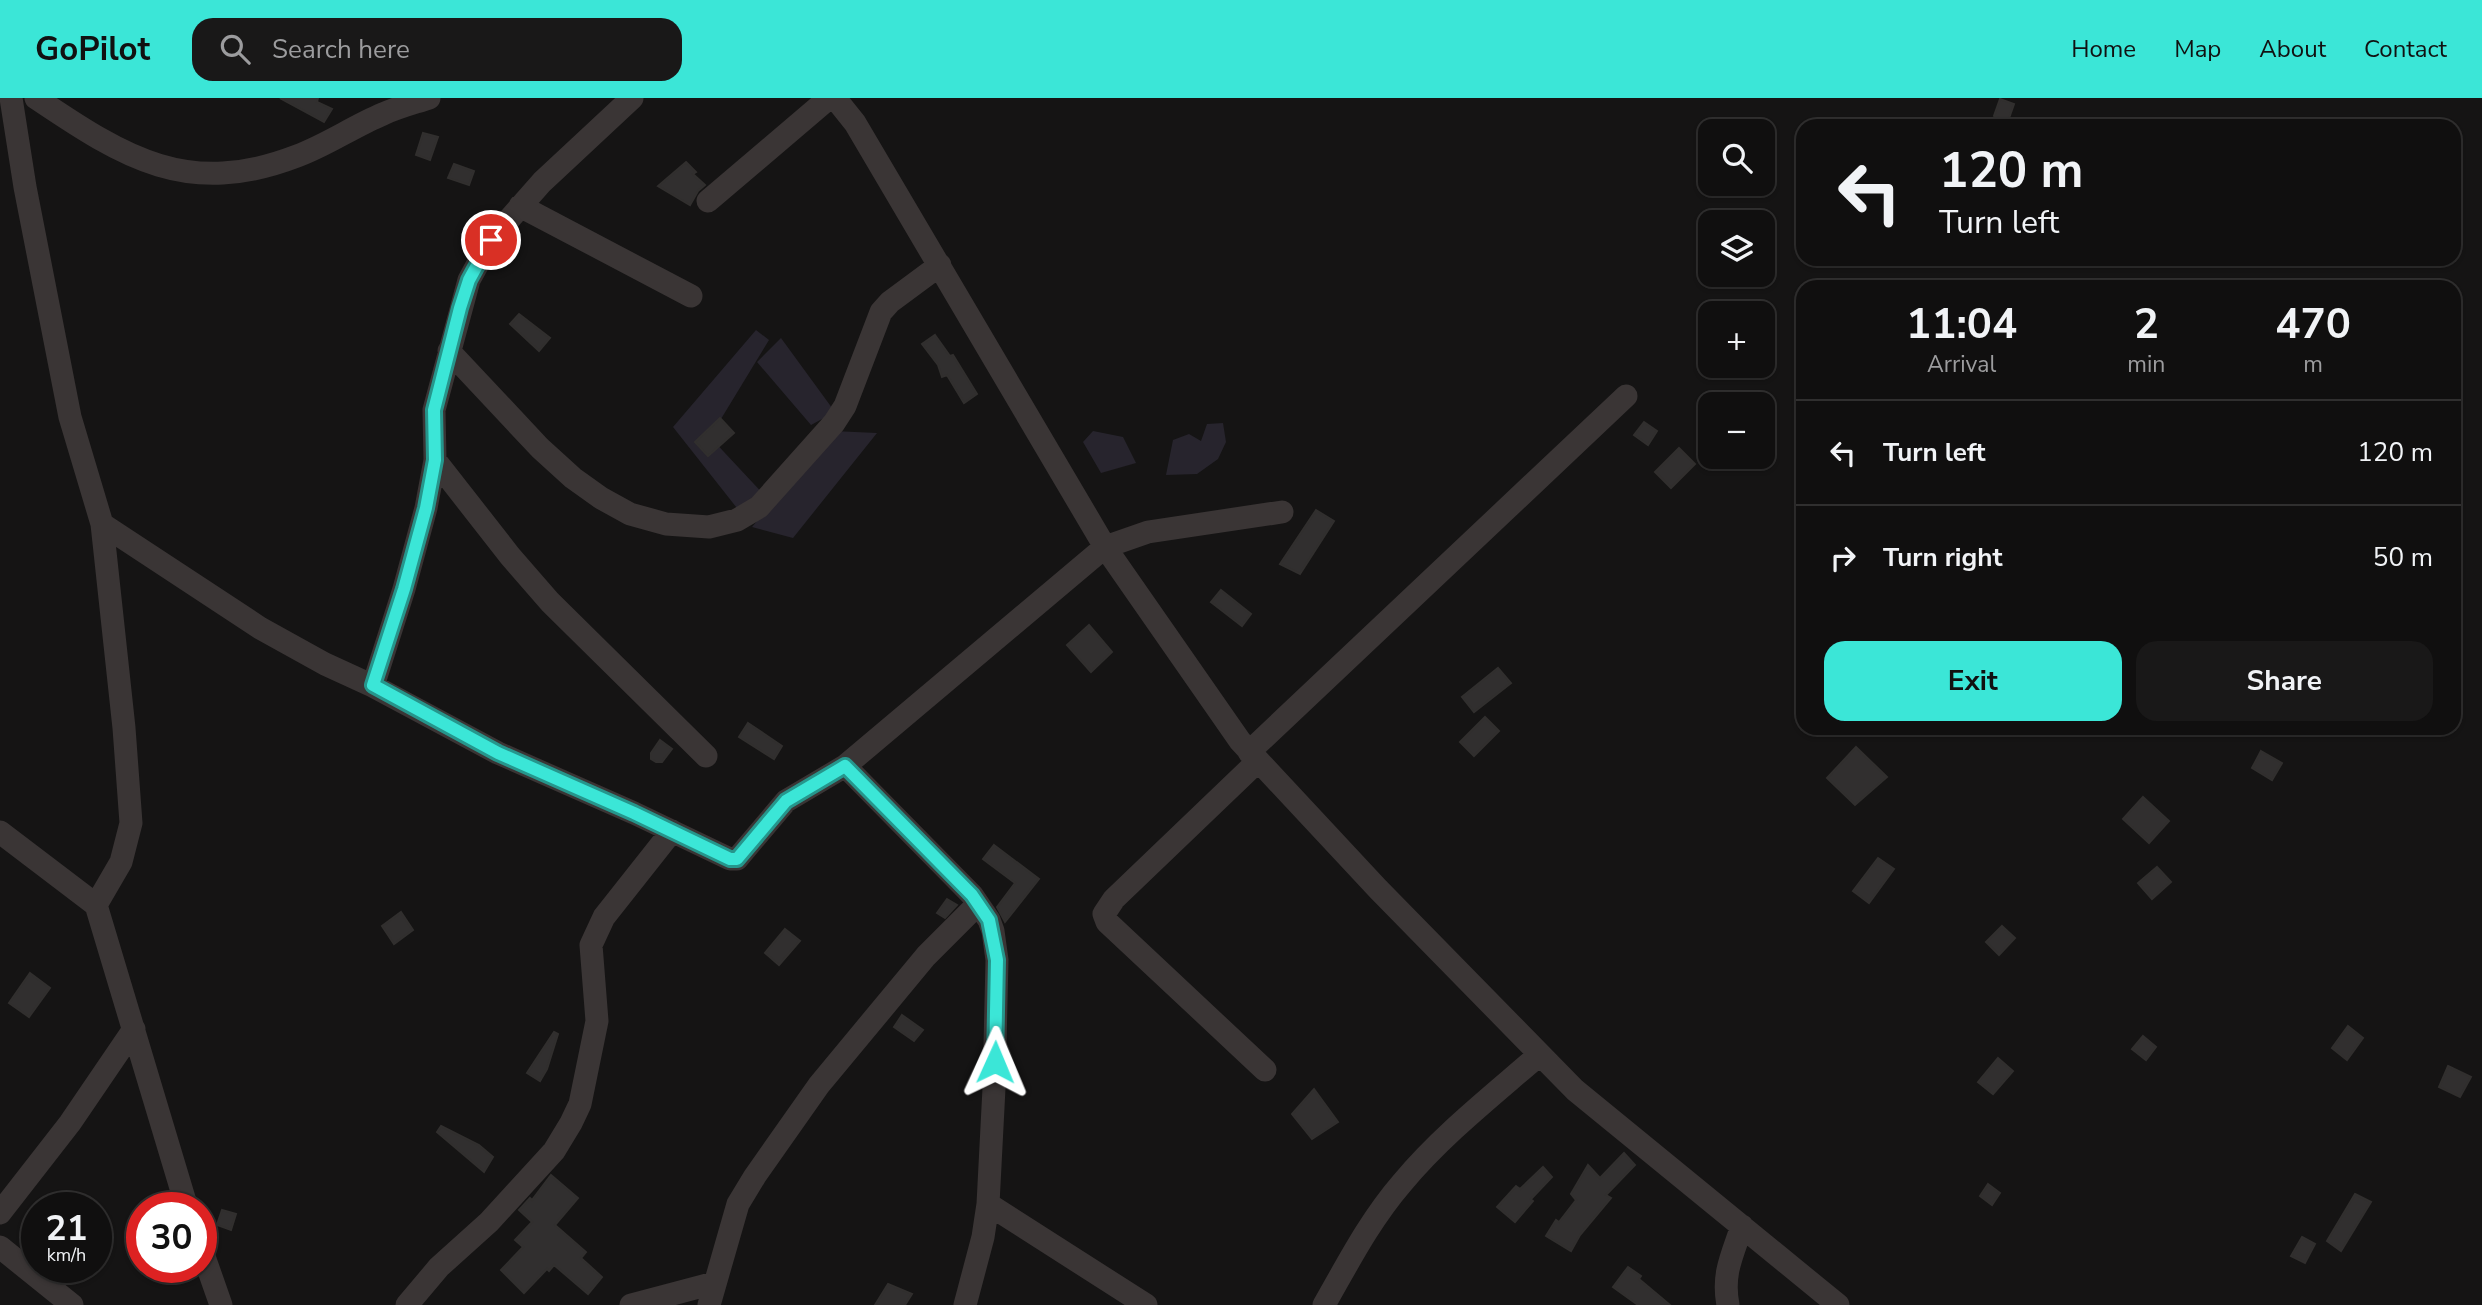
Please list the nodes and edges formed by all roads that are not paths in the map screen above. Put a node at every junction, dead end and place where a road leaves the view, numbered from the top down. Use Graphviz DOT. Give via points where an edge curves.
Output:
graph roads {
  1 [pos="11,98"];
  2 [pos="36,98"];
  3 [pos="429,98"];
  4 [pos="632,98"];
  5 [pos="829,98"];
  6 [pos="835,98"];
  7 [pos="708,201"];
  8 [pos="520,206"];
  9 [pos="940,265"];
  10 [pos="691,296"];
  11 [pos="449,351"];
  12 [pos="1626,396"];
  13 [pos="435,460"];
  14 [pos="1282,512"];
  15 [pos="102,524"];
  16 [pos="1105,547"];
  17 [pos="373,685"];
  18 [pos="706,756"];
  19 [pos="1253,757"];
  20 [pos="845,766"];
  21 [pos="672,831"];
  22 [pos="0,832"];
  23 [pos="975,901"];
  24 [pos="96,905"];
  25 [pos="134,1029"];
  26 [pos="1539,1055"];
  27 [pos="1265,1070"];
  28 [pos="182,1192"];
  29 [pos="988,1204"];
  30 [pos="0,1213"];
  31 [pos="1742,1226"];
  32 [pos="0,1247"];
  33 [pos="213,1283"];
  34 [pos="711,1294"];
  35 [pos="72,1305"];
  36 [pos="221,1305"];
  37 [pos="407,1305"];
  38 [pos="631,1305"];
  39 [pos="965,1305"];
  40 [pos="1146,1305"];
  41 [pos="1324,1305"];
  42 [pos="1728,1305"];
  43 [pos="1838,1305"];
  1 -- 15 [label="street" via="69,417"];
  2 -- 3 [label="street" via="133,158 172,170 216,174 256,169 298,156 383,114"];
  4 -- 8 [label="street"];
  5 -- 7 [label="street"];
  6 -- 9 [label="street" via="855,122"];
  8 -- 10 [label="street"];
  8 -- 11 [label="street" via="491,240 469,280"];
  9 -- 11 [label="street" via="881,312 835,423 759,508 709,527 666,524 630,514 601,498 540,448"];
  9 -- 16 [label="street"];
  11 -- 13 [label="street" via="434,410"];
  12 -- 19 [label="street"];
  13 -- 17 [label="street" via="423,519"];
  13 -- 18 [label="street" via="550,602"];
  14 -- 16 [label="street" via="1148,532"];
  15 -- 17 [label="street" via="260,628"];
  15 -- 24 [label="street" via="131,822 121,862"];
  16 -- 19 [label="street"];
  16 -- 20 [label="street"];
  17 -- 21 [label="street" via="498,753"];
  19 -- 26 [label="street"];
  19 -- 27 [label="street" via="1104,914 1107,922"];
  20 -- 21 [label="street" via="786,801 737,859"];
  20 -- 23 [label="street"];
  21 -- 37 [label="street" via="604,917 591,945 597,1021 580,1104 571,1124 554,1151"];
  22 -- 24 [label="street"];
  23 -- 29 [label="street" via="989,920 997,960"];
  23 -- 34 [label="street" via="974,908 926,956 819,1085 755,1176 738,1204"];
  24 -- 25 [label="street"];
  25 -- 28 [label="street"];
  25 -- 30 [label="street" via="70,1123"];
  26 -- 31 [label="street"];
  26 -- 41 [label="street" via="1444,1138 1401,1183 1363,1234"];
  29 -- 39 [label="street"];
  29 -- 40 [label="street"];
  31 -- 42 [label="street" via="1724,1285"];
  31 -- 43 [label="street"];
  32 -- 35 [label="street"];
  33 -- 36 [label="street"];
  34 -- 38 [label="street"];
}
